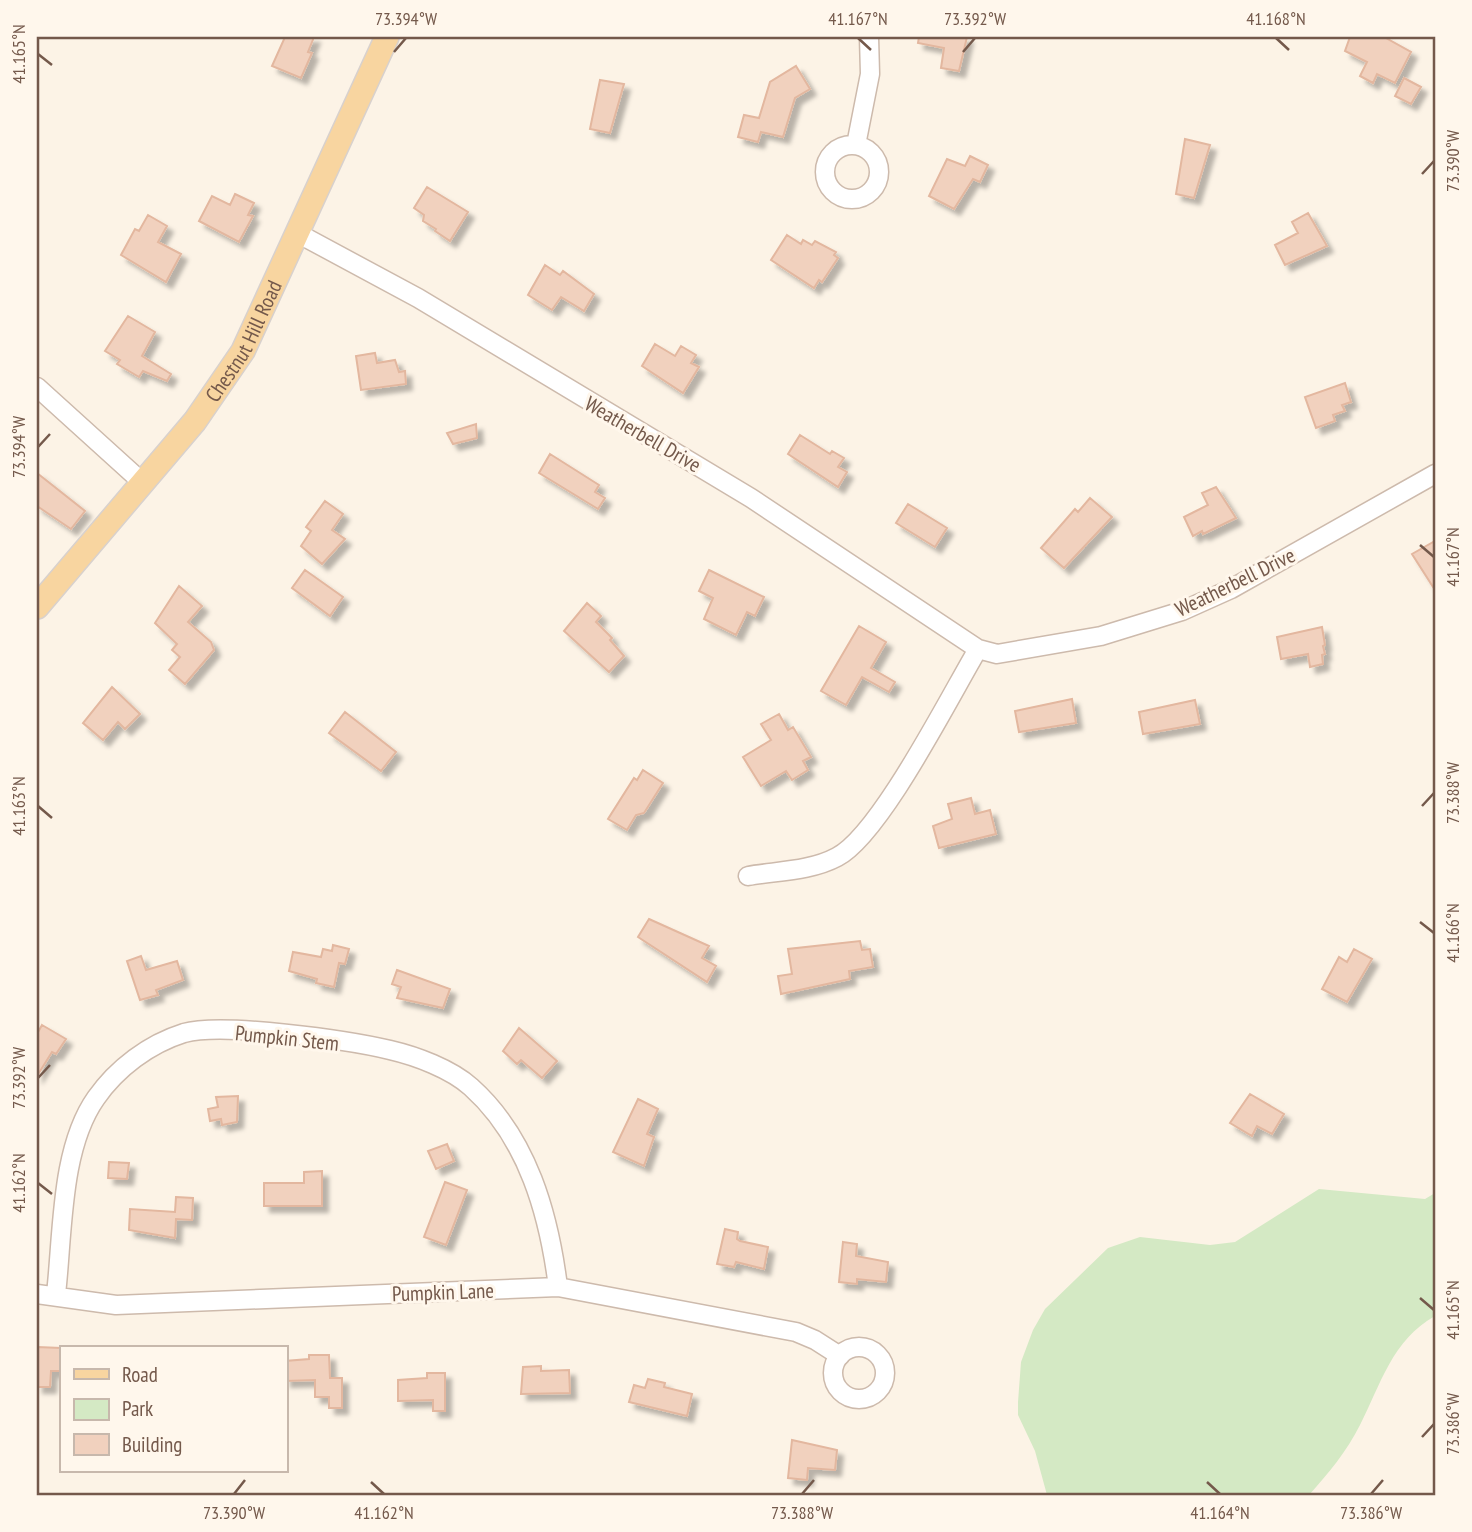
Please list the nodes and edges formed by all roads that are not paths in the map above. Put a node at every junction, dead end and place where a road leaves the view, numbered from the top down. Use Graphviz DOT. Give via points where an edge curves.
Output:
graph roads {
  1 [pos="387,37"];
  2 [pos="869,37"];
  3 [pos="856,145"];
  4 [pos="299,234"];
  5 [pos="37,387"];
  6 [pos="1435,474"];
  7 [pos="143,483"];
  8 [pos="37,607"];
  9 [pos="978,649"];
  10 [pos="748,876"];
  11 [pos="558,1287"];
  12 [pos="37,1294"];
  13 [pos="57,1294"];
  14 [pos="840,1356"];
  1 -- 4 [label="main road, Chestnut Hill Road"];
  2 -- 3 [label="street" via="870,74"];
  4 -- 7 [label="main road, Chestnut Hill Road" via="243,351 208,404"];
  4 -- 9 [label="street, Weatherbell Drive" via="418,298 740,491"];
  5 -- 7 [label="street"];
  6 -- 9 [label="street, Weatherbell Drive" via="1231,589 1182,611 1101,636 997,654"];
  7 -- 8 [label="main road, Chestnut Hill Road"];
  9 -- 10 [label="street" via="898,786 858,842 817,865"];
  11 -- 13 [label="street, Pumpkin Lane" via="143,1305"];
  11 -- 13 [label="street, Pumpkin Stem" via="551,1235 517,1145 469,1085 432,1064 390,1050 249,1030 186,1032 148,1049 120,1070 95,1100 70,1165"];
  11 -- 14 [label="street, Pumpkin Lane" via="796,1332"];
  12 -- 13 [label="street, Pumpkin Lane"];
}
